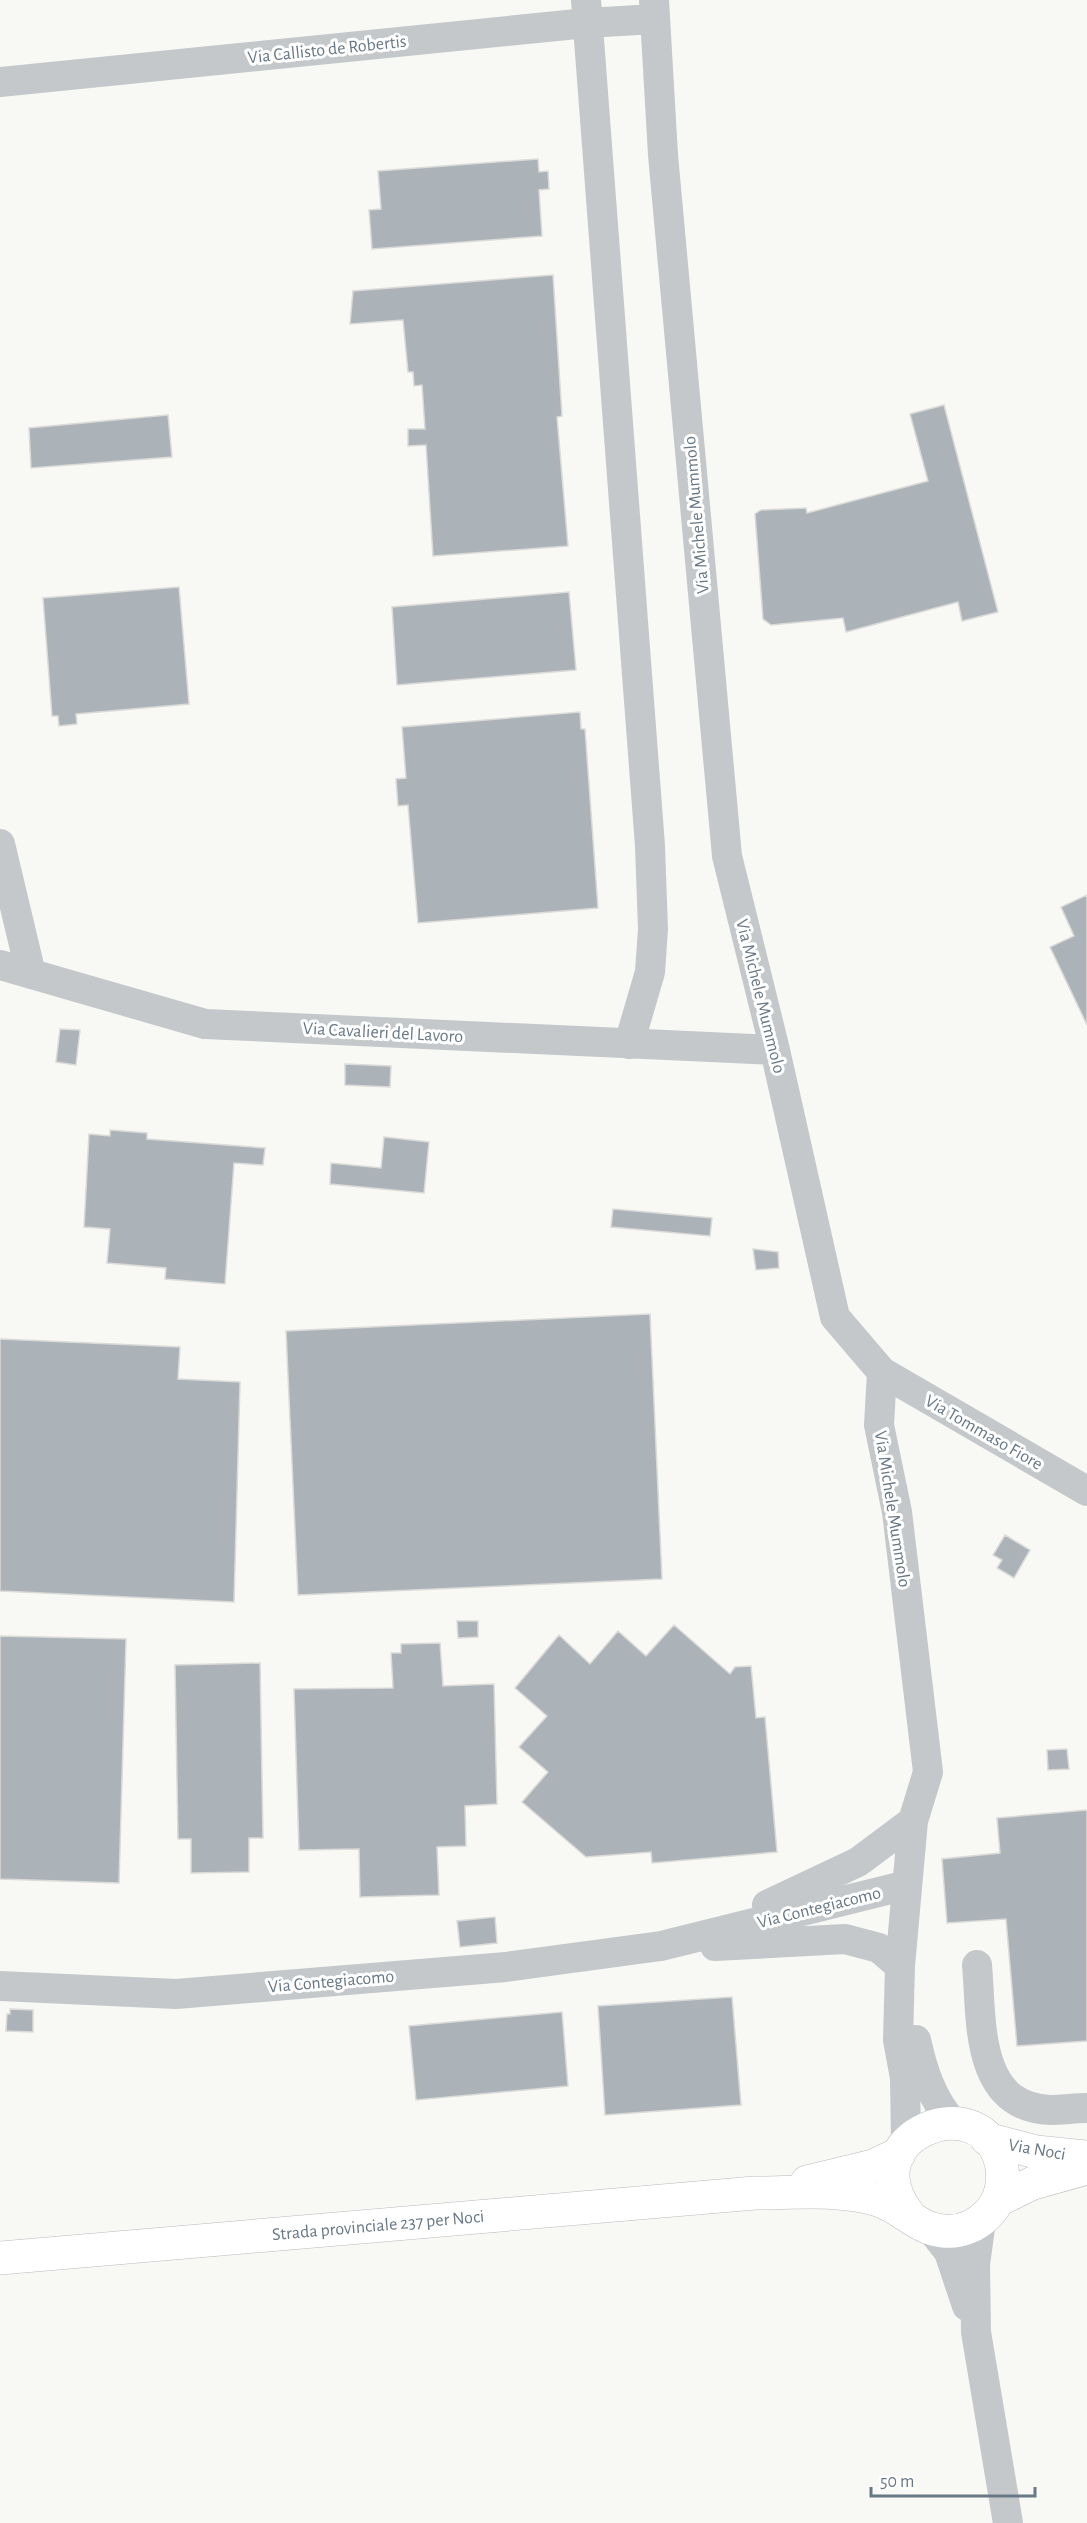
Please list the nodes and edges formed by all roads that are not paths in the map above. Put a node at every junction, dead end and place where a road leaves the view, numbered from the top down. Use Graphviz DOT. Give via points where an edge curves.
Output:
graph roads {
  1 [pos="654,10"];
  2 [pos="587,12"];
  3 [pos="0,82"];
  4 [pos="0,844"];
  5 [pos="0,965"];
  6 [pos="31,974"];
  7 [pos="629,1044"];
  8 [pos="775,1050"];
  9 [pos="882,1372"];
  10 [pos="1087,1491"];
  11 [pos="913,1821"];
  12 [pos="907,1885"];
  13 [pos="661,1946"];
  14 [pos="977,1965"];
  15 [pos="900,1966"];
  16 [pos="0,1986"];
  17 [pos="1087,2108"];
  18 [pos="952,2122"];
  19 [pos="987,2139"];
  20 [pos="902,2148"];
  21 [pos="1087,2157"];
  22 [pos="1087,2168"];
  23 [pos="755,2193"];
  24 [pos="990,2210"];
  25 [pos="920,2222"];
  26 [pos="0,2258"];
  27 [pos="976,2332"];
  28 [pos="1008,2523"];
  1 -- 2 [label="street, Via Callisto de Robertis"];
  1 -- 8 [label="street, Via Michele Mummolo" via="663,155 727,855"];
  2 -- 3 [label="street, Via Callisto de Robertis"];
  2 -- 7 [label="street" via="652,893 650,972"];
  4 -- 6 [label="street"];
  5 -- 6 [label="street, Via Cavalieri del Lavoro"];
  6 -- 7 [label="street, Via Cavalieri del Lavoro" via="205,1024"];
  7 -- 8 [label="street, Via Cavalieri del Lavoro"];
  8 -- 9 [label="street, Via Michele Mummolo" via="835,1317"];
  9 -- 10 [label="street, Via Tommaso Fiore"];
  9 -- 11 [label="street, Via Michele Mummolo" via="879,1425 897,1512 928,1772"];
  11 -- 12 [label="street, Via Michele Mummolo"];
  11 -- 13 [label="street, Via Contegiacomo" via="858,1862 818,1883"];
  12 -- 13 [label="street, Via Contegiacomo"];
  12 -- 15 [label="street, Via Michele Mummolo"];
  13 -- 15 [label="street, Via Contegiacomo" via="845,1939 879,1948"];
  13 -- 16 [label="street, Via Contegiacomo" via="506,1967 176,1994"];
  14 -- 17 [label="street" via="987,2064 997,2084 1017,2101 1047,2110"];
  15 -- 18 [label="street, Via Michele Mummolo" via="924,2075 937,2104"];
  15 -- 20 [label="street, Via Michele Mummolo" via="898,2040 905,2078"];
  18 -- 19 [label="main road"];
  18 -- 20 [label="main road" via="926,2127"];
  19 -- 21 [label="main road, Via Noci" via="1036,2152"];
  19 -- 24 [label="main road" via="1000,2162 1002,2181"];
  20 -- 23 [label="main road, Strada provinciale 237 per Noci" via="873,2166"];
  20 -- 25 [label="main road" via="894,2166 894,2186 901,2205"];
  22 -- 24 [label="main road, Via Noci" via="1033,2182"];
  23 -- 25 [label="main road, Strada provinciale 237 per Noci" via="840,2194 878,2200"];
  23 -- 26 [label="main road, Strada provinciale 237 per Noci"];
  24 -- 25 [label="main road" via="957,2231"];
  24 -- 27 [label="street" via="975,2264"];
  25 -- 27 [label="street" via="949,2252"];
  27 -- 28 [label="street"];
}
